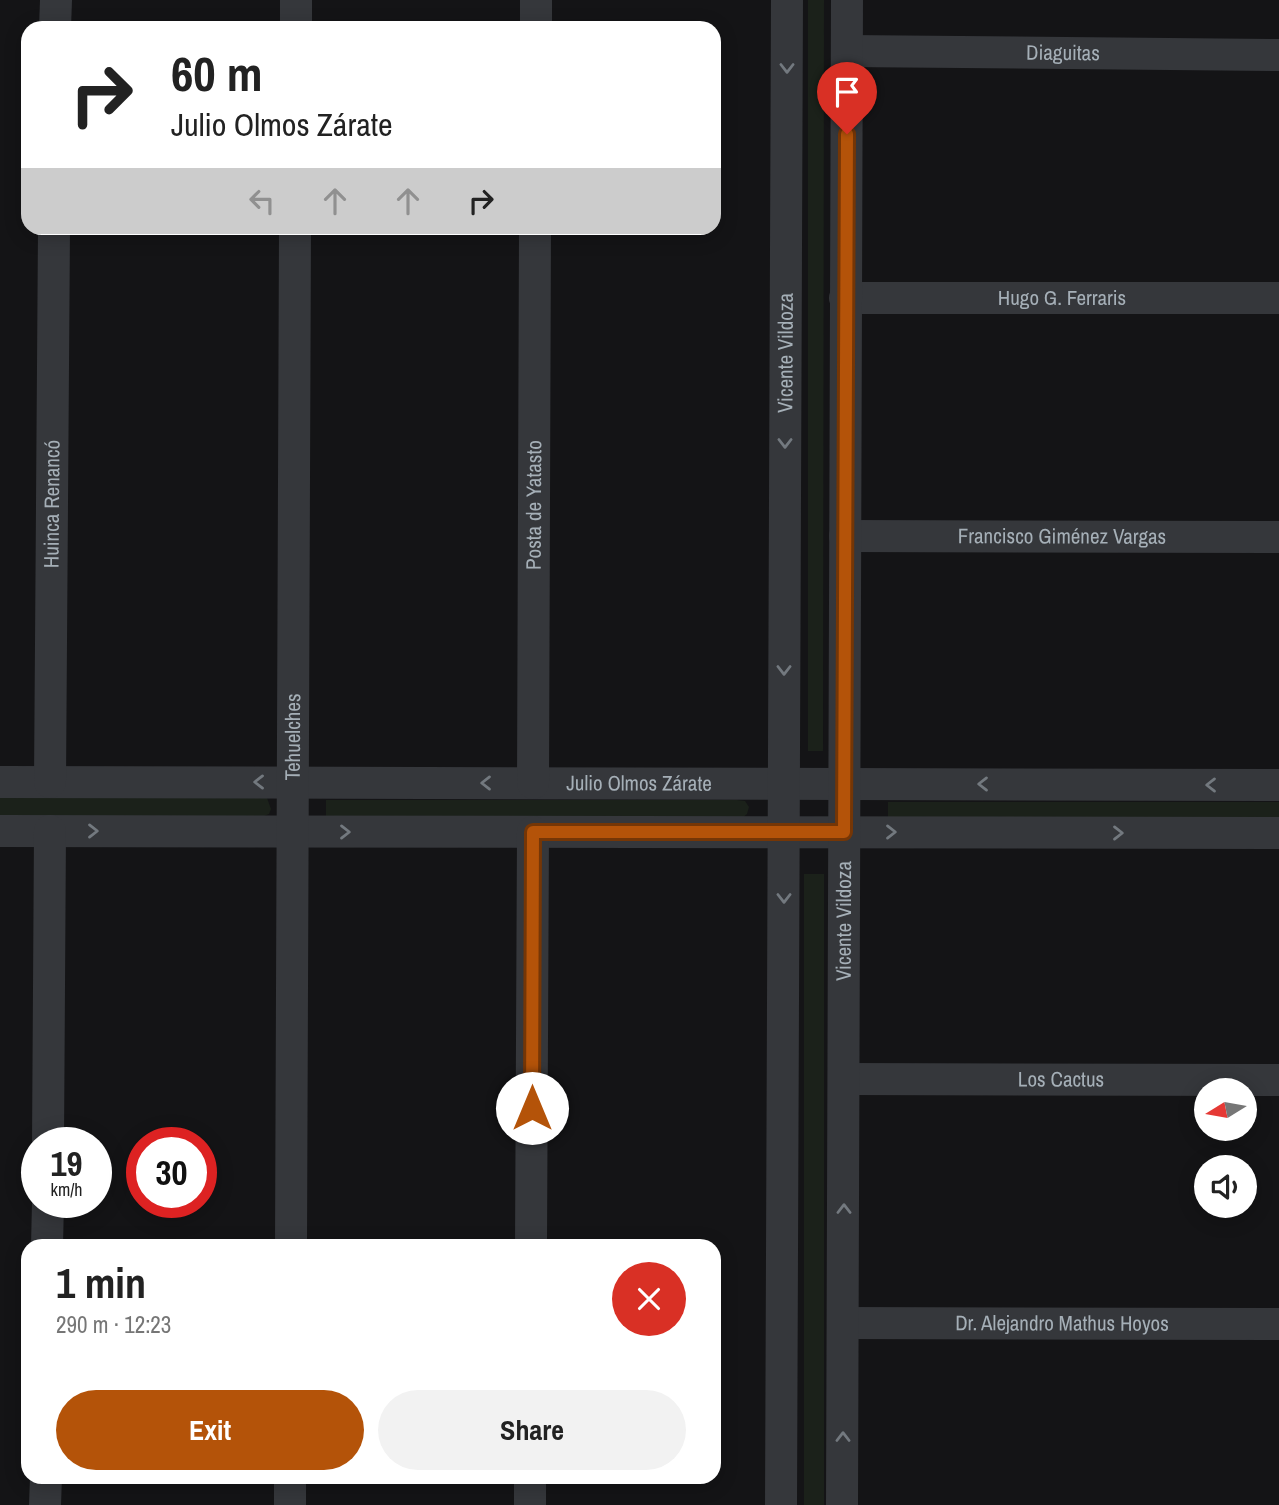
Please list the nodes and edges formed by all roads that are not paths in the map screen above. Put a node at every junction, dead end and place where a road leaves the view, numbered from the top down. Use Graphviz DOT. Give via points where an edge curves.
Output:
graph roads {
  1 [pos="56,0"];
  2 [pos="296,0"];
  3 [pos="536,0"];
  4 [pos="787,0"];
  5 [pos="848,0"];
  6 [pos="55,21"];
  7 [pos="296,21"];
  8 [pos="536,21"];
  9 [pos="848,51"];
  10 [pos="1279,55"];
  11 [pos="54,235"];
  12 [pos="295,235"];
  13 [pos="535,235"];
  14 [pos="845,298"];
  15 [pos="1279,298"];
  16 [pos="845,536"];
  17 [pos="1279,537"];
  18 [pos="0,782"];
  19 [pos="50,782"];
  20 [pos="293,783"];
  21 [pos="533,783"];
  22 [pos="784,784"];
  23 [pos="844,784"];
  24 [pos="1279,785"];
  25 [pos="0,831"];
  26 [pos="50,831"];
  27 [pos="292,831"];
  28 [pos="533,832"];
  29 [pos="784,832"];
  30 [pos="844,832"];
  31 [pos="1279,833"];
  32 [pos="844,1079"];
  33 [pos="1279,1080"];
  34 [pos="48,1127"];
  35 [pos="48,1218"];
  36 [pos="47,1239"];
  37 [pos="291,1239"];
  38 [pos="531,1239"];
  39 [pos="843,1323"];
  40 [pos="1279,1324"];
  41 [pos="46,1484"];
  42 [pos="290,1484"];
  43 [pos="530,1484"];
  44 [pos="46,1505"];
  45 [pos="290,1505"];
  46 [pos="530,1505"];
  47 [pos="781,1505"];
  48 [pos="842,1505"];
  1 -- 6 [label="street"];
  2 -- 7 [label="street"];
  3 -- 8 [label="street"];
  4 -- 22 [label="street, Vicente Vildoza, one-way"];
  5 -- 9 [label="street, Vicente Vildoza"];
  9 -- 10 [label="street, Diaguitas"];
  9 -- 14 [label="street, Vicente Vildoza"];
  11 -- 19 [label="street, Huinca Renancó"];
  12 -- 20 [label="street, Tehuelches"];
  13 -- 21 [label="street, Posta de Yatasto"];
  14 -- 15 [label="street, Hugo G. Ferraris"];
  14 -- 16 [label="street, Vicente Vildoza"];
  16 -- 17 [label="street, Francisco Giménez Vargas"];
  16 -- 23 [label="street, Vicente Vildoza"];
  18 -- 19 [label="street, Julio Olmos Zárate"];
  20 -- 19 [label="street, Julio Olmos Zárate, one-way"];
  21 -- 20 [label="street, Julio Olmos Zárate, one-way"];
  20 -- 27 [label="street, Tehuelches"];
  21 -- 22 [label="street, Julio Olmos Zárate"];
  22 -- 23 [label="street, Julio Olmos Zárate"];
  22 -- 29 [label="street, Vicente Vildoza"];
  24 -- 23 [label="street, Julio Olmos Zárate, one-way"];
  23 -- 30 [label="street, Vicente Vildoza"];
  25 -- 26 [label="street"];
  26 -- 27 [label="street, one-way"];
  26 -- 34 [label="street"];
  27 -- 28 [label="street, one-way"];
  27 -- 37 [label="street, Tehuelches"];
  28 -- 29 [label="street"];
  28 -- 38 [label="street"];
  29 -- 30 [label="street"];
  29 -- 47 [label="street, Vicente Vildoza, one-way"];
  30 -- 31 [label="street, one-way"];
  30 -- 32 [label="street, Vicente Vildoza"];
  32 -- 33 [label="street, Los Cactus"];
  39 -- 32 [label="street, Vicente Vildoza, one-way"];
  35 -- 36 [label="street"];
  39 -- 40 [label="street, Dr. Alejandro Mathus Hoyos"];
  48 -- 39 [label="street, Vicente Vildoza, one-way"];
  41 -- 44 [label="street"];
  42 -- 45 [label="street"];
  43 -- 46 [label="street"];
}
